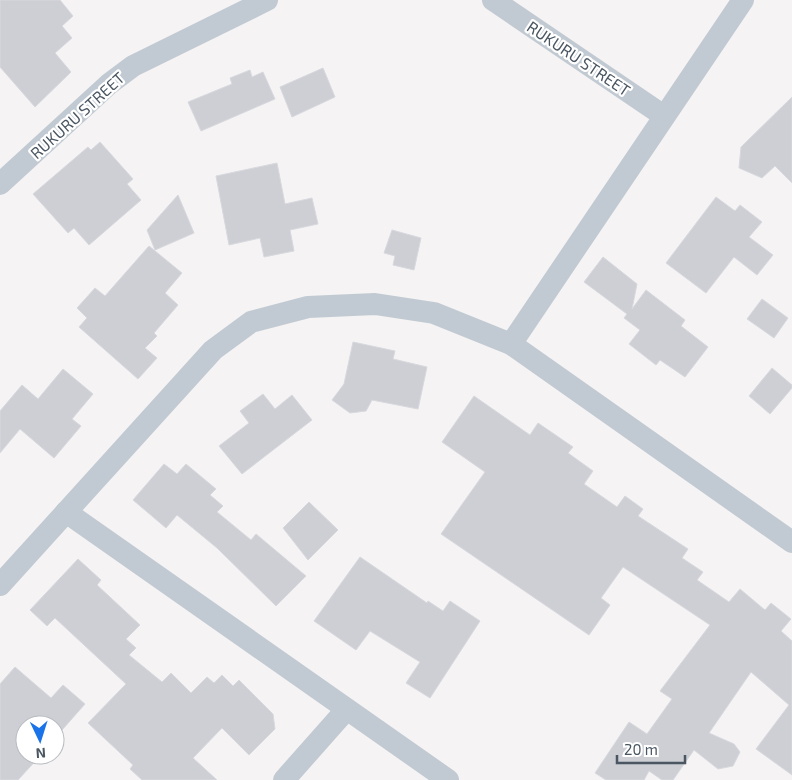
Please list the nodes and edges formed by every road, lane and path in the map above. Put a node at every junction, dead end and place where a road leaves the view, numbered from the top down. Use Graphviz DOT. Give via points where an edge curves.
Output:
graph roads {
  1 [pos="267,0"];
  2 [pos="493,0"];
  3 [pos="743,0"];
  4 [pos="664,116"];
  5 [pos="0,184"];
  6 [pos="511,344"];
  7 [pos="66,512"];
  8 [pos="792,542"];
  9 [pos="0,585"];
  10 [pos="346,710"];
  11 [pos="284,780"];
  12 [pos="448,780"];
  1 -- 5 [label="street, RUKURU STREET" via="133,66"];
  2 -- 4 [label="street, RUKURU STREET"];
  3 -- 4 [label="street"];
  4 -- 6 [label="street"];
  6 -- 7 [label="street" via="434,313 374,304 308,307 251,322 213,350"];
  6 -- 8 [label="street"];
  7 -- 9 [label="street"];
  7 -- 10 [label="street"];
  10 -- 11 [label="street"];
  10 -- 12 [label="street"];
}
